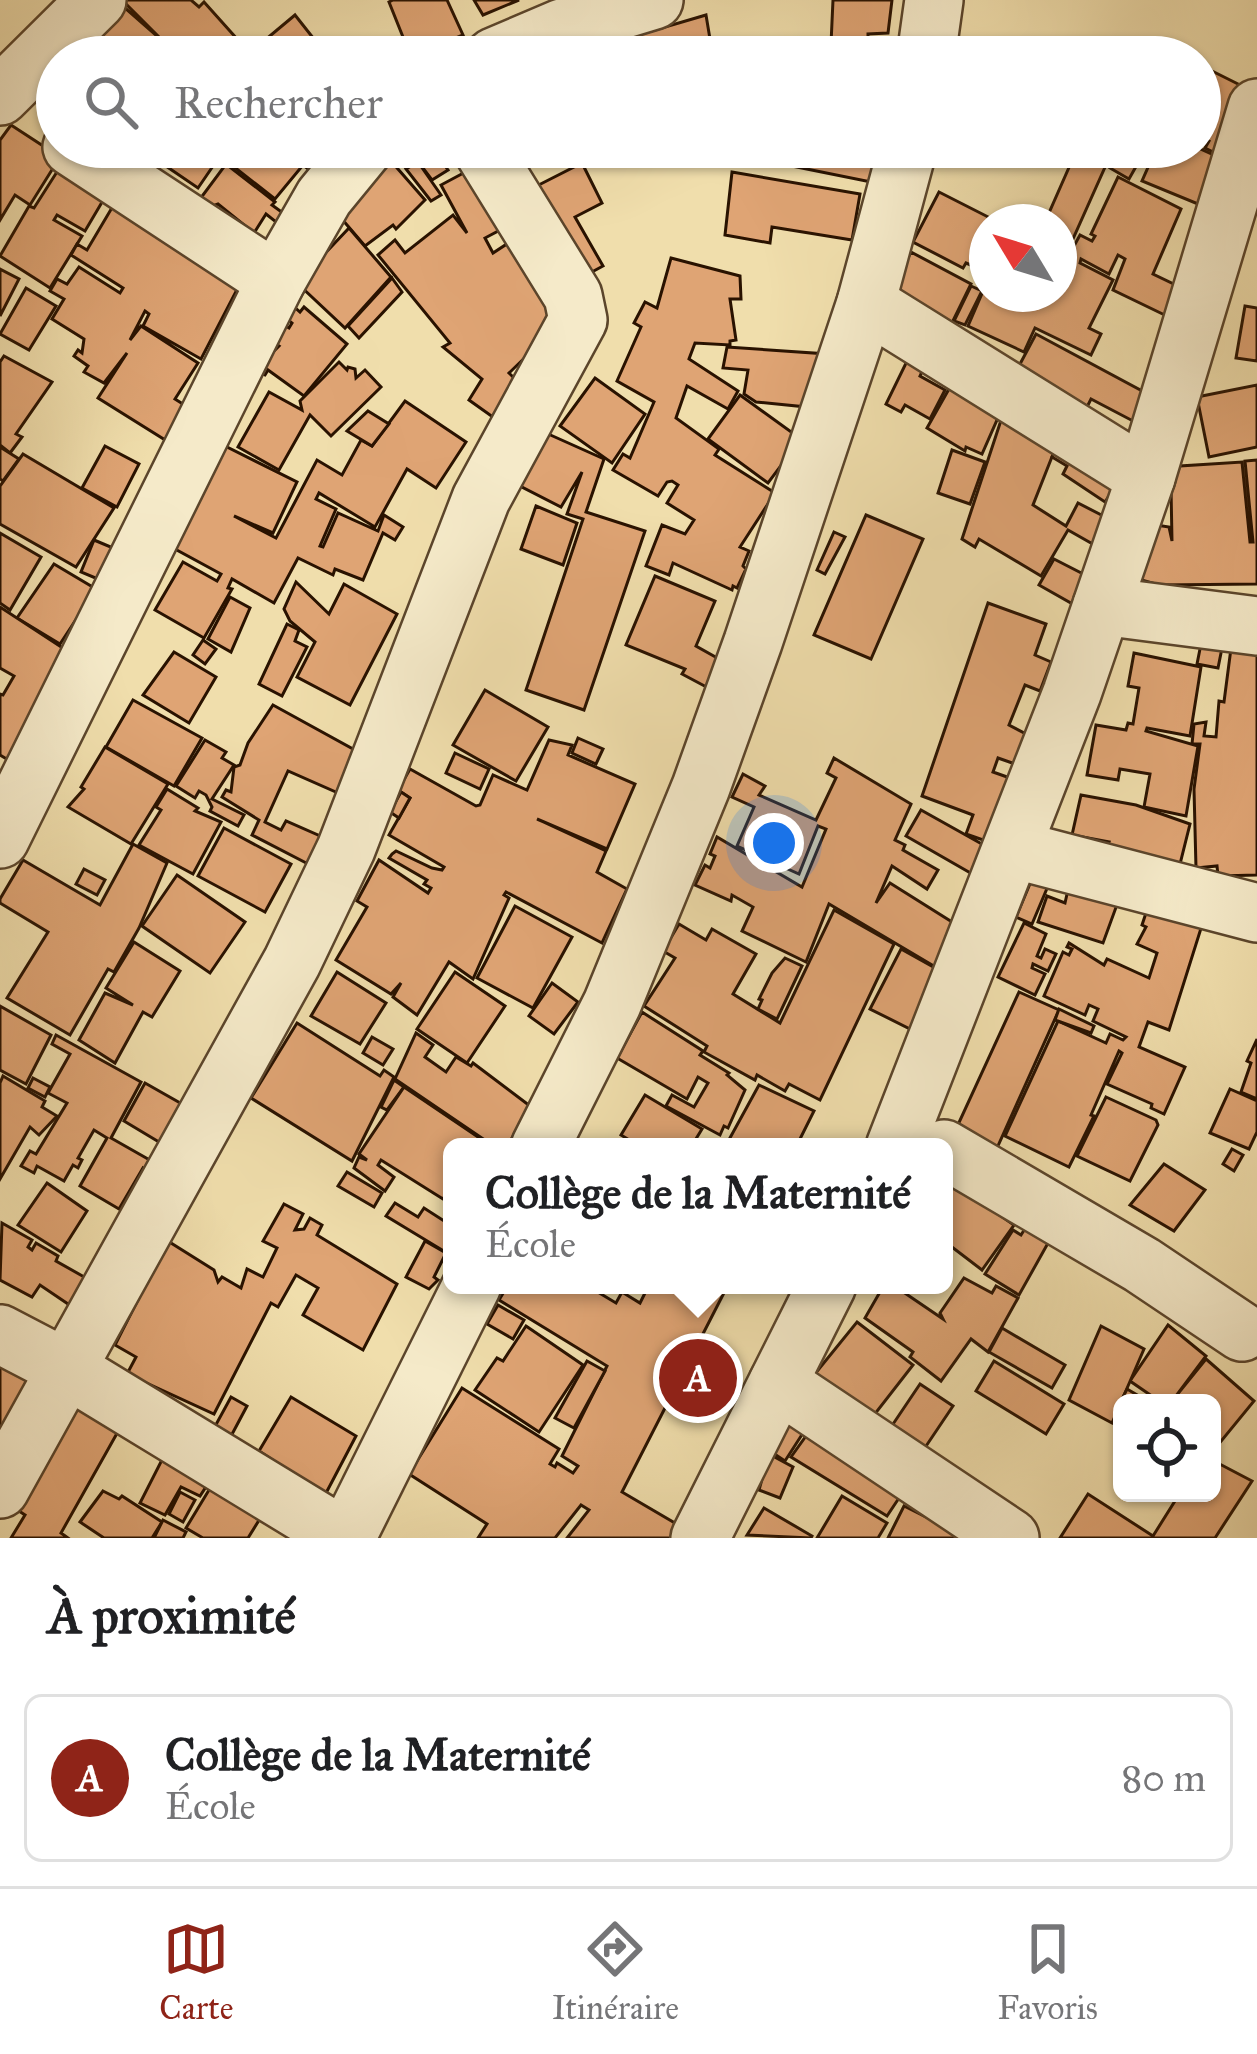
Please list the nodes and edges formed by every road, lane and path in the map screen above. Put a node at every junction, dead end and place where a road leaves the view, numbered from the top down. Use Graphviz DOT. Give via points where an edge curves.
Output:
graph roads {
  1 [pos="97,0"];
  2 [pos="654,0"];
  3 [pos="934,0"];
  4 [pos="61,36"];
  5 [pos="543,36"];
  6 [pos="929,36"];
  7 [pos="36,62"];
  8 [pos="0,98"];
  9 [pos="1257,108"];
  10 [pos="36,123"];
  11 [pos="104,168"];
  12 [pos="348,168"];
  13 [pos="494,168"];
  14 [pos="902,168"];
  15 [pos="275,281"];
  16 [pos="866,303"];
  17 [pos="1146,477"];
  18 [pos="1102,606"];
  19 [pos="1257,626"];
  20 [pos="0,839"];
  21 [pos="1012,848"];
  22 [pos="1257,914"];
  23 [pos="545,1138"];
  24 [pos="923,1138"];
  25 [pos="953,1161"];
  26 [pos="467,1294"];
  27 [pos="822,1294"];
  28 [pos="1242,1332"];
  29 [pos="0,1334"];
  30 [pos="69,1370"];
  31 [pos="778,1383"];
  32 [pos="0,1490"];
  33 [pos="345,1538"];
  34 [pos="700,1538"];
  35 [pos="1010,1538"];
  1 -- 4 [label="street"];
  2 -- 5 [label="street"];
  3 -- 6 [label="street"];
  7 -- 8 [label="street"];
  8 -- 10 [label="street"];
  9 -- 17 [label="street"];
  11 -- 15 [label="street"];
  12 -- 15 [label="street"];
  13 -- 30 [label="street" via="573,296 578,320 482,499 346,849 292,962"];
  14 -- 16 [label="street"];
  15 -- 20 [label="street"];
  16 -- 17 [label="street"];
  16 -- 23 [label="street" via="672,862"];
  17 -- 18 [label="street"];
  18 -- 19 [label="street"];
  18 -- 21 [label="street"];
  21 -- 22 [label="street"];
  21 -- 24 [label="street"];
  25 -- 28 [label="street" via="1142,1265"];
  26 -- 33 [label="street"];
  27 -- 31 [label="street"];
  29 -- 30 [label="street"];
  30 -- 32 [label="street"];
  30 -- 33 [label="street"];
  31 -- 34 [label="street"];
  31 -- 35 [label="street"];
}
